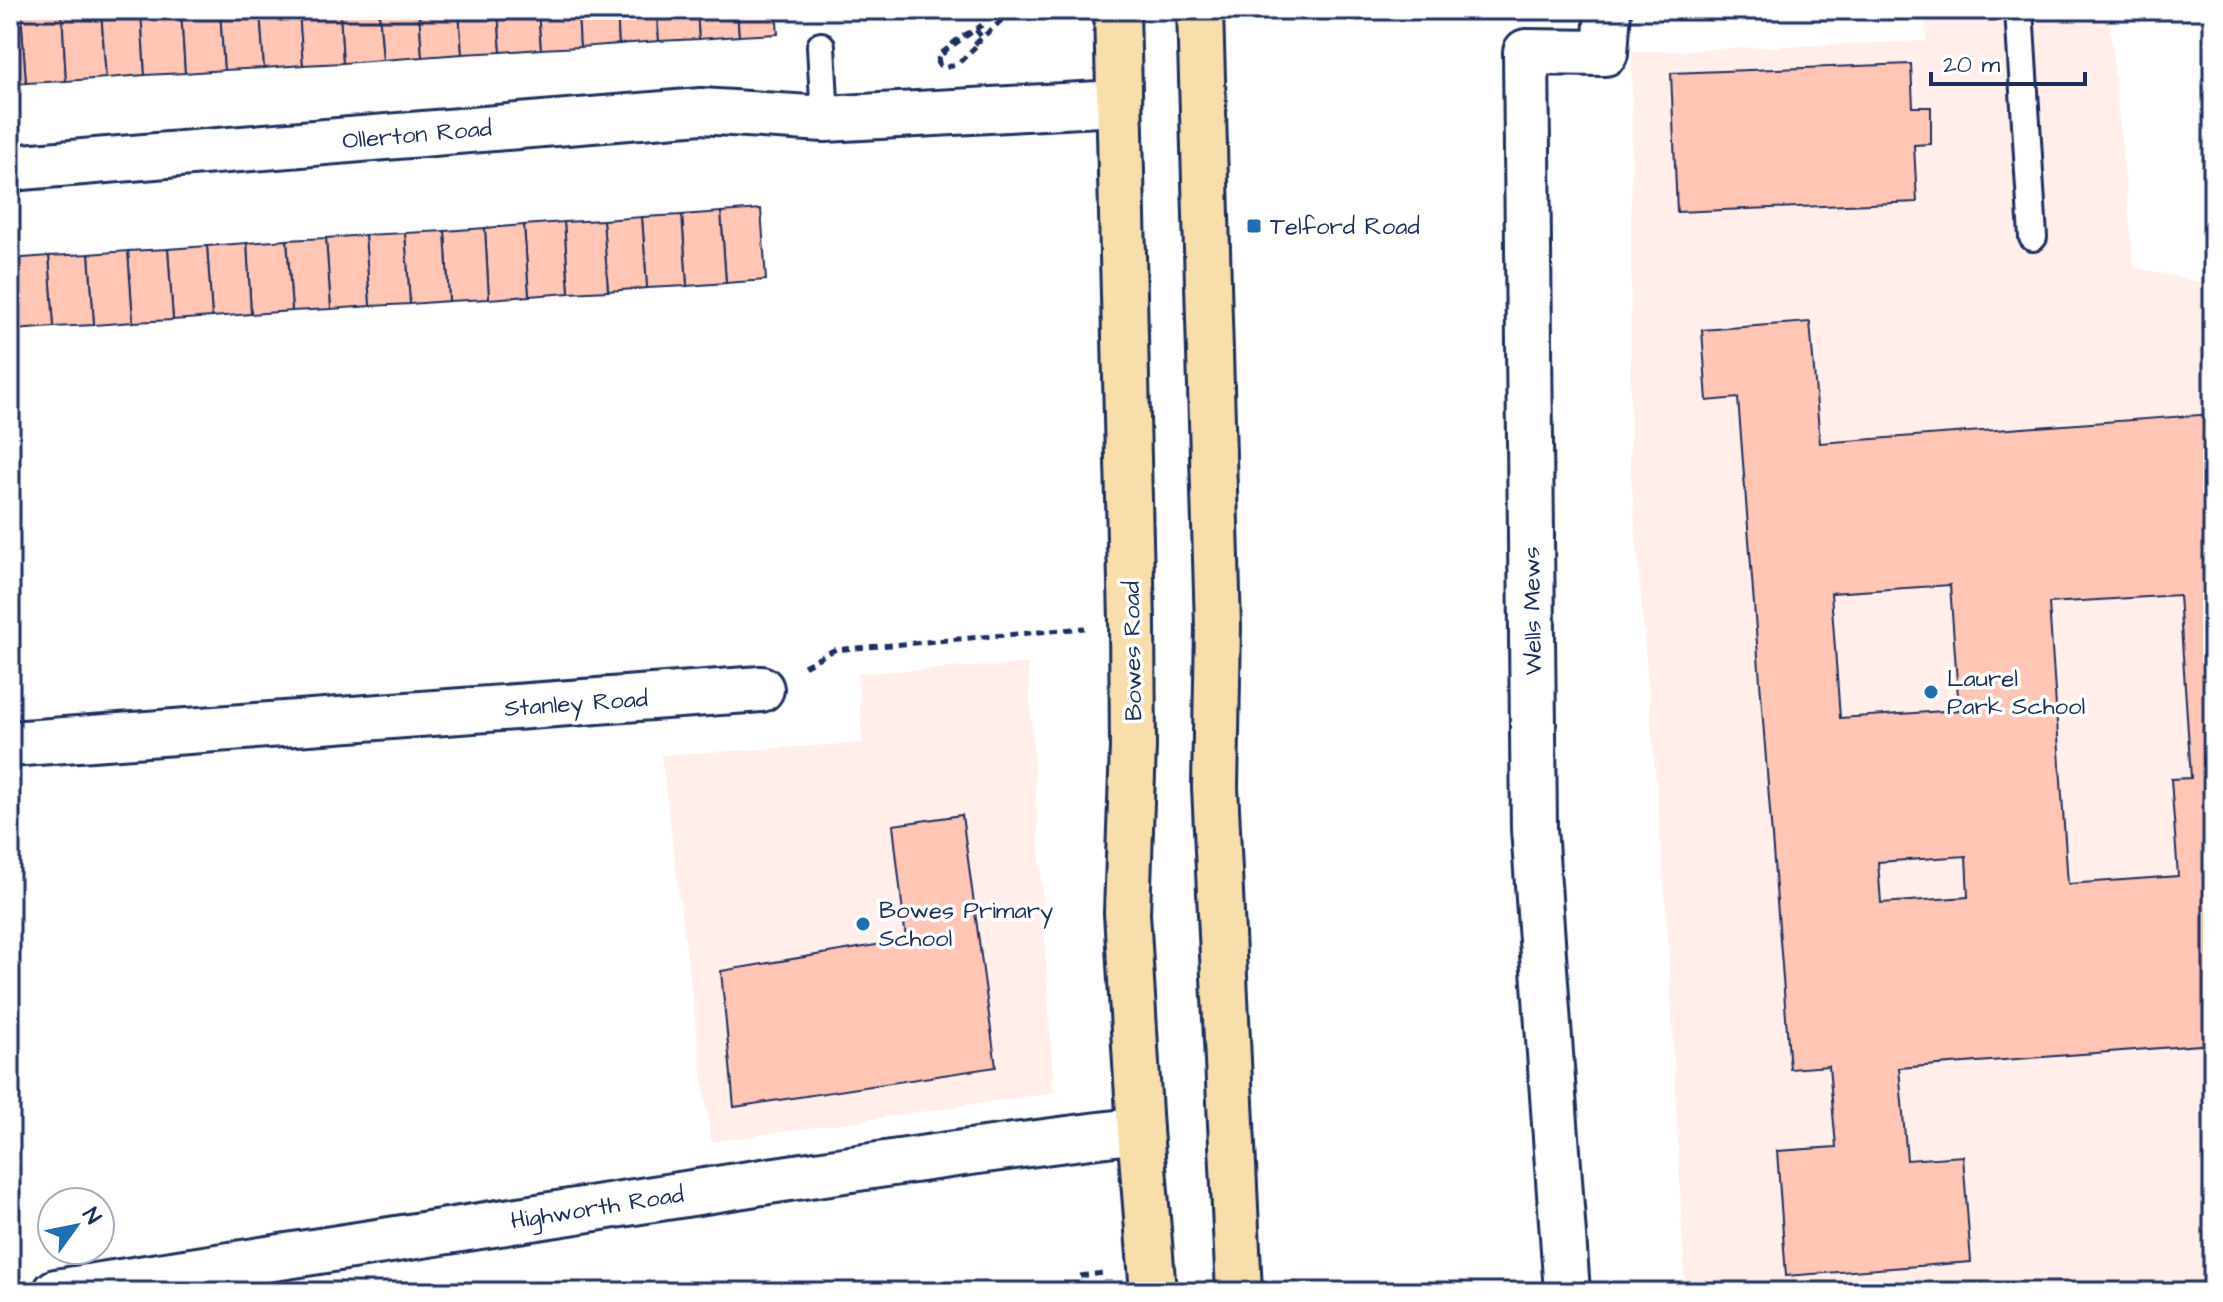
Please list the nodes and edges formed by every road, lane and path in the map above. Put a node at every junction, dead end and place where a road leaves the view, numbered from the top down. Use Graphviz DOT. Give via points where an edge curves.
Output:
graph roads {
  1 [pos="882,10"];
  2 [pos="1013,10"];
  3 [pos="1117,10"];
  4 [pos="1200,10"];
  5 [pos="1608,10"];
  6 [pos="2019,10"];
  7 [pos="837,14"];
  8 [pos="982,25"];
  9 [pos="821,46"];
  10 [pos="943,52"];
  11 [pos="956,65"];
  12 [pos="1118,103"];
  13 [pos="825,119"];
  14 [pos="10,168"];
  15 [pos="2033,237"];
  16 [pos="1132,622"];
  17 [pos="761,689"];
  18 [pos="10,744"];
  19 [pos="1140,1130"];
  20 [pos="1111,1273"];
  21 [pos="1080,1276"];
  22 [pos="56,1292"];
  23 [pos="1153,1292"];
  24 [pos="1239,1292"];
  25 [pos="1567,1292"];
  1 -- 7 [label="path"];
  2 -- 11 [label="path, bridge" via="1012,12 989,32 977,43 954,65 944,68 939,57 976,30 981,36 979,43"];
  3 -- 12 [label="highway, Bowes Road"];
  4 -- 24 [label="highway" via="1218,627 1215,787"];
  5 -- 25 [label="street, Wells Mews" via="1605,53 1526,52 1534,828"];
  6 -- 15 [label="lane"];
  8 -- 10 [label="path, bridge"];
  9 -- 13 [label="lane"];
  12 -- 13 [label="street, Ollerton Road"];
  12 -- 16 [label="highway, Bowes Road"];
  13 -- 14 [label="street, Ollerton Road" via="701,111"];
  16 -- 17 [label="path" via="834,650"];
  16 -- 19 [label="highway, Bowes Road" via="1127,913"];
  17 -- 18 [label="street, Stanley Road"];
  19 -- 22 [label="street, Highworth Road"];
  19 -- 23 [label="highway, Bowes Road"];
  20 -- 21 [label="path"];
}
